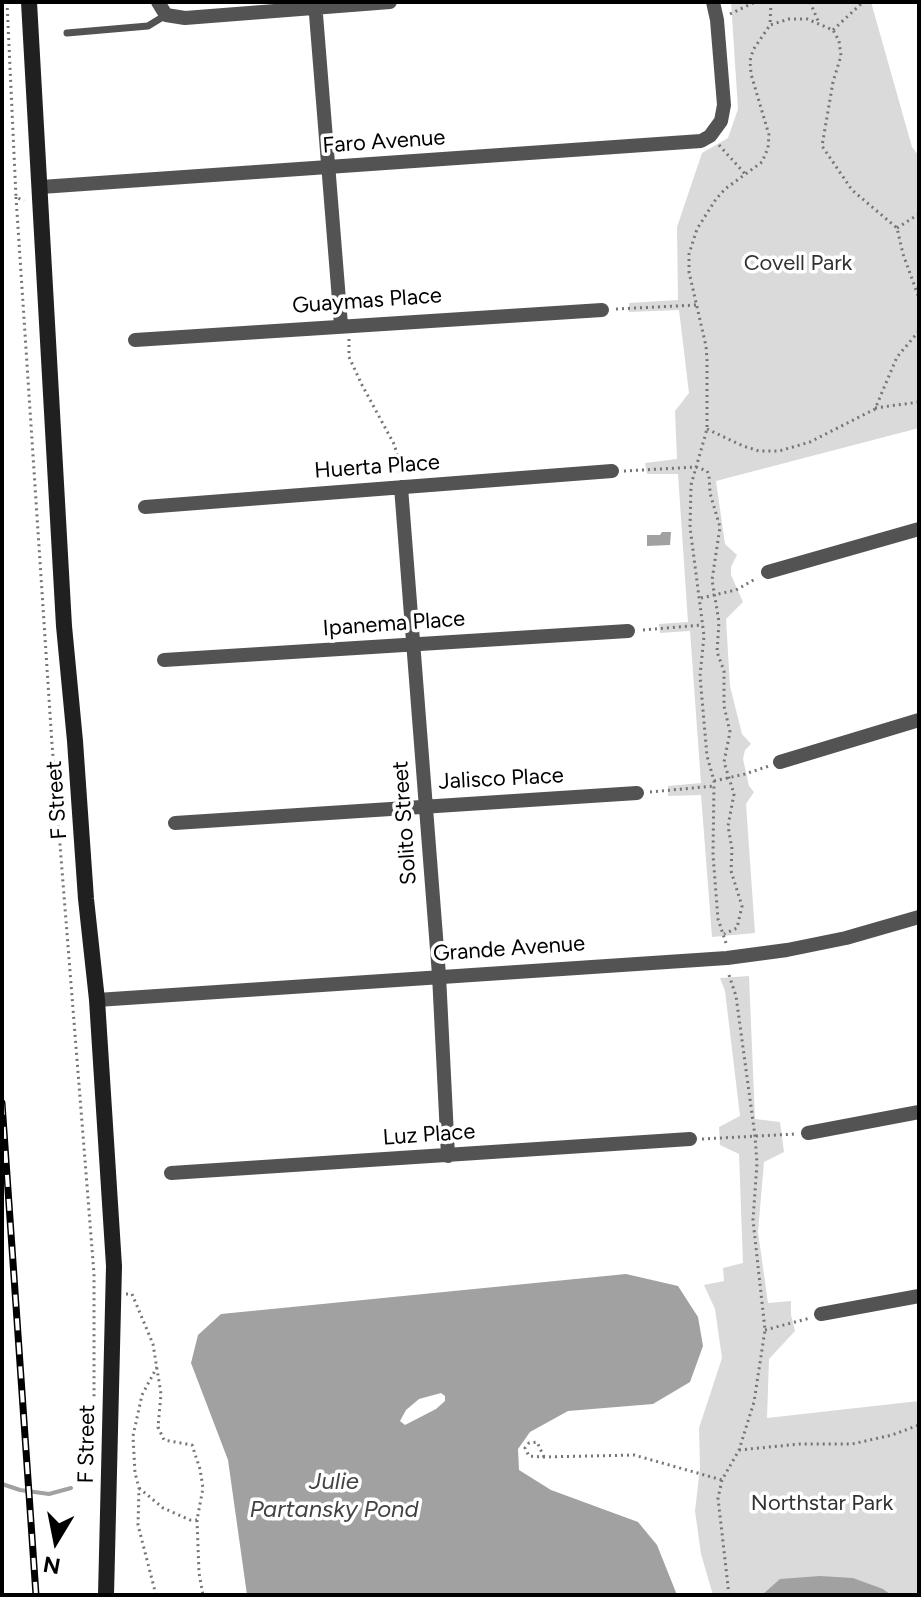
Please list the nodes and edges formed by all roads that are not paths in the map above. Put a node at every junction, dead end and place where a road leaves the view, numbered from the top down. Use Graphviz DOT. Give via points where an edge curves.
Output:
graph roads {
  1 [pos="29,2"];
  2 [pos="390,2"];
  3 [pos="713,2"];
  4 [pos="315,5"];
  5 [pos="162,8"];
  6 [pos="67,33"];
  7 [pos="327,168"];
  8 [pos="41,187"];
  9 [pos="602,310"];
  10 [pos="344,324"];
  11 [pos="135,340"];
  12 [pos="612,471"];
  13 [pos="401,487"];
  14 [pos="145,507"];
  15 [pos="919,529"];
  16 [pos="768,572"];
  17 [pos="628,631"];
  18 [pos="414,644"];
  19 [pos="164,660"];
  20 [pos="919,720"];
  21 [pos="780,762"];
  22 [pos="637,793"];
  23 [pos="426,805"];
  24 [pos="175,823"];
  25 [pos="919,917"];
  26 [pos="439,975"];
  27 [pos="97,1000"];
  28 [pos="919,1112"];
  29 [pos="808,1133"];
  30 [pos="690,1139"];
  31 [pos="448,1156"];
  32 [pos="171,1173"];
  33 [pos="919,1296"];
  34 [pos="821,1314"];
  35 [pos="106,1595"];
  1 -- 8 [label="street, F Street"];
  2 -- 4 [label="street"];
  3 -- 7 [label="street, Faro Avenue" via="724,105 710,136 690,144"];
  4 -- 5 [label="street" via="185,18"];
  4 -- 7 [label="street"];
  5 -- 6 [label="lane" via="148,26"];
  7 -- 8 [label="street, Faro Avenue"];
  7 -- 10 [label="street"];
  8 -- 27 [label="street, F Street" via="64,626"];
  9 -- 10 [label="street, Guaymas Place"];
  10 -- 11 [label="street, Guaymas Place"];
  12 -- 13 [label="street, Huerta Place"];
  13 -- 14 [label="street, Huerta Place"];
  13 -- 18 [label="street, Solito Street"];
  15 -- 16 [label="street"];
  17 -- 18 [label="street, Ipanema Place"];
  18 -- 19 [label="street, Ipanema Place"];
  18 -- 23 [label="street, Solito Street"];
  20 -- 21 [label="street"];
  22 -- 23 [label="street, Jalisco Place"];
  23 -- 24 [label="street, Jalisco Place"];
  23 -- 26 [label="street, Solito Street"];
  25 -- 26 [label="street, Grande Avenue" via="846,938 727,958"];
  26 -- 27 [label="street, Grande Avenue"];
  26 -- 31 [label="street, Solito Street"];
  27 -- 35 [label="street, F Street" via="114,1266"];
  28 -- 29 [label="street"];
  30 -- 31 [label="street, Luz Place"];
  31 -- 32 [label="street, Luz Place"];
  33 -- 34 [label="street"];
}
